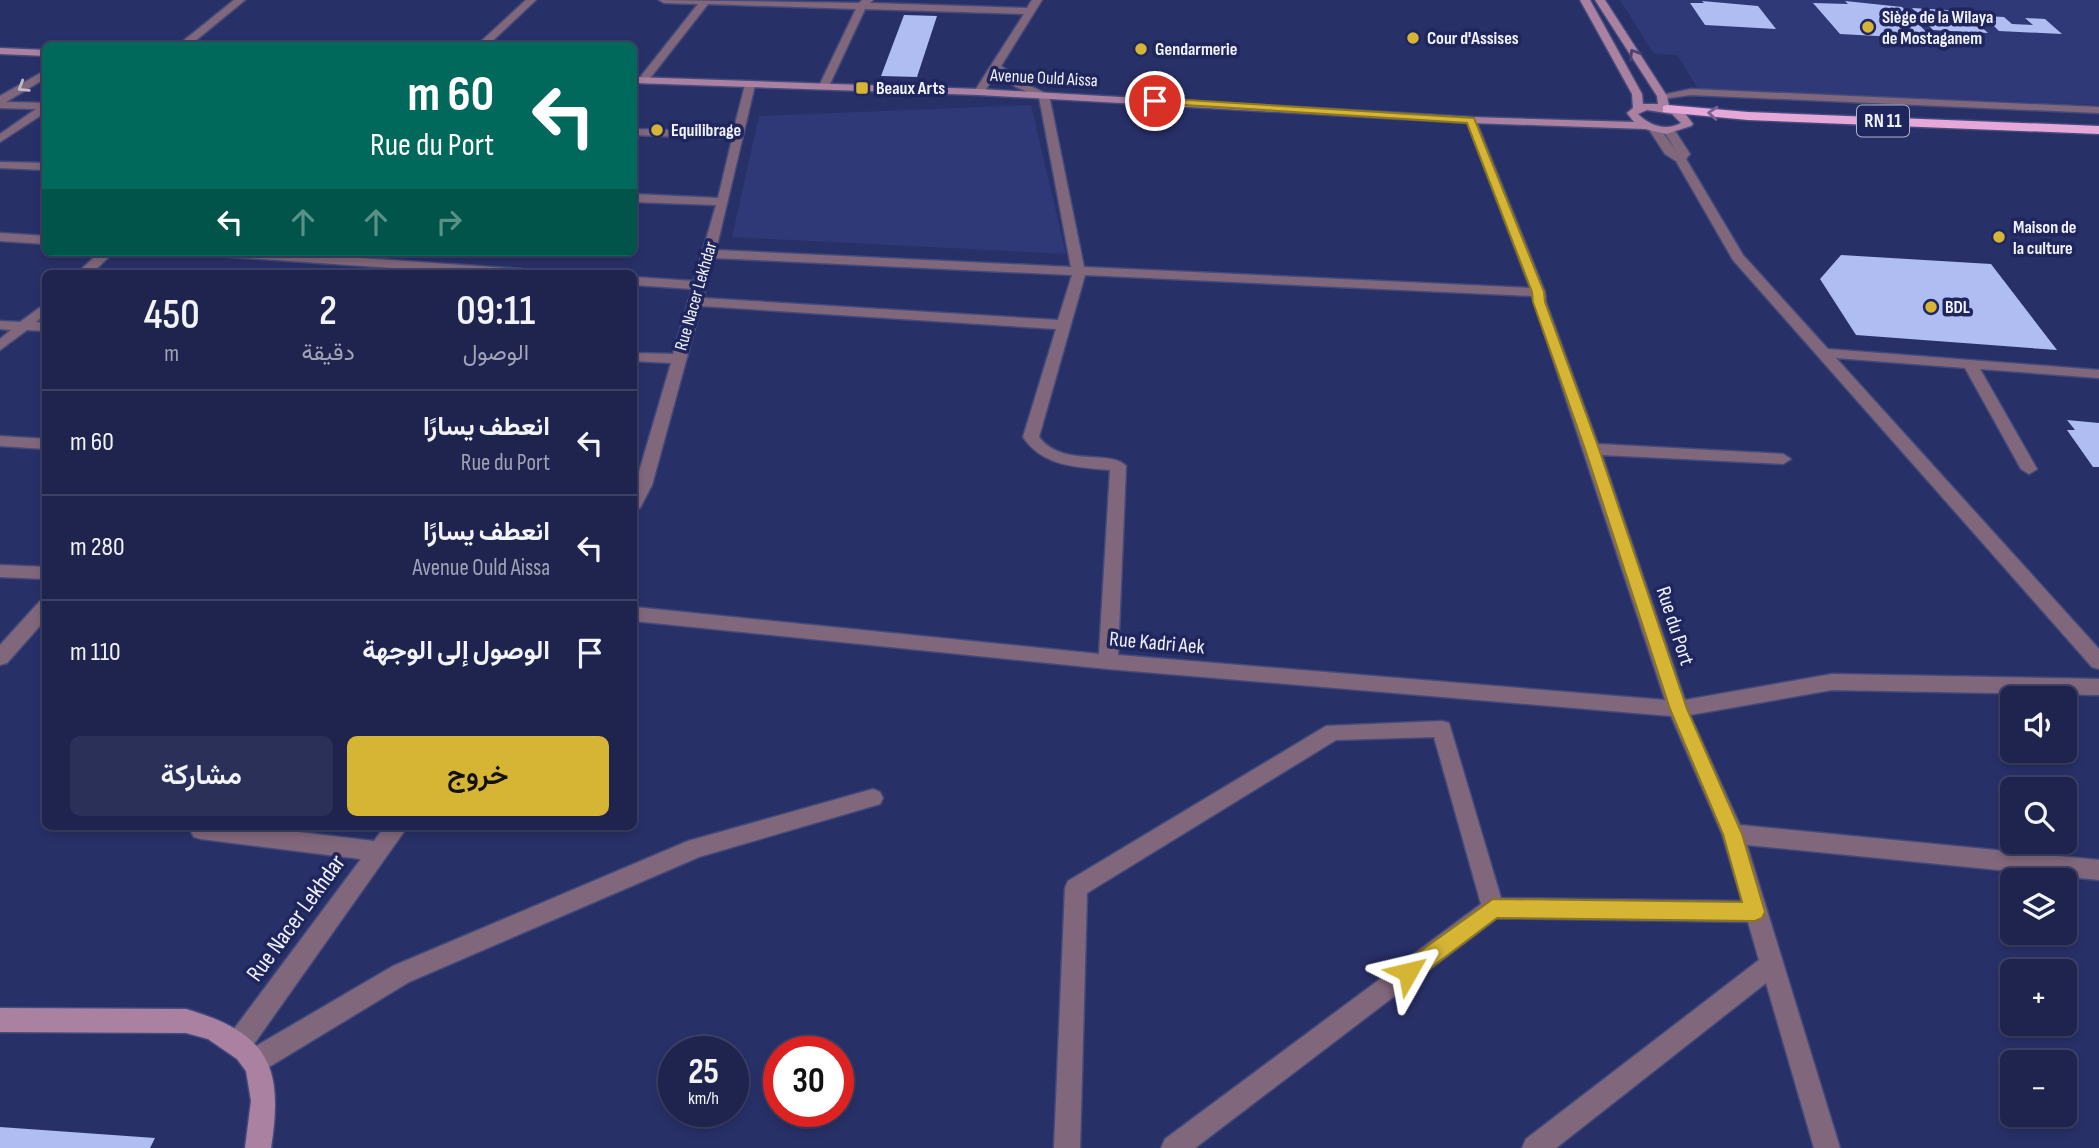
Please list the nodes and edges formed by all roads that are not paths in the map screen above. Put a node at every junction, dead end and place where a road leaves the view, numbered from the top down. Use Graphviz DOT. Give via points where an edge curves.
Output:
graph roads {
  1 [pos="240,0"];
  2 [pos="531,0"];
  3 [pos="664,0"];
  4 [pos="1037,0"];
  5 [pos="1585,0"];
  6 [pos="1600,0"];
  7 [pos="705,1"];
  8 [pos="865,2"];
  9 [pos="1030,10"];
  10 [pos="187,42"];
  11 [pos="485,42"];
  12 [pos="0,51"];
  13 [pos="42,53"];
  14 [pos="994,66"];
  15 [pos="42,76"];
  16 [pos="638,80"];
  17 [pos="750,85"];
  18 [pos="824,86"];
  19 [pos="979,92"];
  20 [pos="1044,95"];
  21 [pos="1662,96"];
  22 [pos="0,103"];
  23 [pos="42,106"];
  24 [pos="1666,108"];
  25 [pos="42,109"];
  26 [pos="2099,110"];
  27 [pos="1635,111"];
  28 [pos="1471,120"];
  29 [pos="1578,122"];
  30 [pos="1685,126"];
  31 [pos="1650,127"];
  32 [pos="1669,130"];
  33 [pos="2099,130"];
  34 [pos="637,132"];
  35 [pos="739,136"];
  36 [pos="0,139"];
  37 [pos="2099,139"];
  38 [pos="1680,159"];
  39 [pos="0,165"];
  40 [pos="42,167"];
  41 [pos="637,198"];
  42 [pos="723,202"];
  43 [pos="0,237"];
  44 [pos="42,240"];
  45 [pos="708,254"];
  46 [pos="103,256"];
  47 [pos="336,256"];
  48 [pos="365,257"];
  49 [pos="87,270"];
  50 [pos="353,270"];
  51 [pos="493,270"];
  52 [pos="1079,273"];
  53 [pos="637,281"];
  54 [pos="698,285"];
  55 [pos="1538,292"];
  56 [pos="694,301"];
  57 [pos="42,310"];
  58 [pos="0,325"];
  59 [pos="1064,325"];
  60 [pos="24,326"];
  61 [pos="42,327"];
  62 [pos="0,346"];
  63 [pos="1824,353"];
  64 [pos="637,357"];
  65 [pos="678,359"];
  66 [pos="1970,364"];
  67 [pos="2099,374"];
  68 [pos="0,441"];
  69 [pos="42,444"];
  70 [pos="1592,449"];
  71 [pos="1783,459"];
  72 [pos="2029,469"];
  73 [pos="639,485"];
  74 [pos="0,571"];
  75 [pos="42,573"];
  76 [pos="42,611"];
  77 [pos="637,614"];
  78 [pos="0,658"];
  79 [pos="1108,662"];
  80 [pos="2099,662"];
  81 [pos="2099,687"];
  82 [pos="1678,709"];
  83 [pos="873,798"];
  84 [pos="201,830"];
  85 [pos="394,830"];
  86 [pos="1733,834"];
  87 [pos="377,851"];
  88 [pos="2099,870"];
  89 [pos="1493,908"];
  90 [pos="1755,912"];
  91 [pos="1772,964"];
  92 [pos="0,1020"];
  93 [pos="247,1051"];
  94 [pos="258,1148"];
  95 [pos="1067,1148"];
  96 [pos="1174,1148"];
  97 [pos="1535,1148"];
  98 [pos="1827,1148"];
  1 -- 10 [label="street"];
  2 -- 11 [label="street"];
  3 -- 7 [label="street"];
  4 -- 9 [label="street"];
  5 -- 27 [label="main road" via="1637,94"];
  21 -- 6 [label="main road, one-way"];
  7 -- 8 [label="street"];
  7 -- 16 [label="street"];
  8 -- 9 [label="street"];
  8 -- 18 [label="street"];
  9 -- 14 [label="street"];
  12 -- 13 [label="main road"];
  14 -- 19 [label="street"];
  14 -- 20 [label="street"];
  15 -- 22 [label="street, one-way"];
  16 -- 17 [label="main road, Avenue Ould Aissa"];
  17 -- 18 [label="main road, Avenue Ould Aissa"];
  17 -- 35 [label="street, Rue Nacer Lekhdar"];
  18 -- 19 [label="main road, Avenue Ould Aissa"];
  19 -- 20 [label="main road, Avenue Ould Aissa"];
  20 -- 28 [label="main road, Avenue Ould Aissa"];
  20 -- 52 [label="street"];
  21 -- 24 [label="main road"];
  21 -- 26 [label="street" via="1691,92"];
  22 -- 23 [label="street"];
  24 -- 27 [label="main road"];
  24 -- 30 [label="main road" via="1684,117"];
  33 -- 24 [label="highway, RN 11, one-way" via="1748,116"];
  25 -- 36 [label="street"];
  27 -- 29 [label="main road"];
  27 -- 31 [label="main road" via="1636,120"];
  28 -- 29 [label="main road, Avenue Ould Aissa"];
  28 -- 55 [label="street, Rue du Port"];
  29 -- 31 [label="main road"];
  30 -- 32 [label="main road"];
  30 -- 37 [label="highway, RN 11"];
  31 -- 32 [label="main road"];
  31 -- 38 [label="street"];
  32 -- 38 [label="street" via="1684,153"];
  34 -- 35 [label="street"];
  35 -- 42 [label="street, Rue Nacer Lekhdar"];
  38 -- 63 [label="street" via="1738,257"];
  39 -- 40 [label="street"];
  41 -- 42 [label="street"];
  42 -- 45 [label="street, Rue Nacer Lekhdar"];
  43 -- 44 [label="street"];
  45 -- 52 [label="street"];
  45 -- 54 [label="street, Rue Nacer Lekhdar"];
  46 -- 49 [label="street"];
  47 -- 48 [label="street"];
  48 -- 50 [label="street"];
  48 -- 51 [label="street"];
  52 -- 55 [label="street"];
  52 -- 59 [label="street"];
  53 -- 54 [label="street"];
  54 -- 56 [label="street, Rue Nacer Lekhdar"];
  55 -- 70 [label="street, Rue du Port"];
  56 -- 59 [label="street"];
  56 -- 65 [label="street, Rue Nacer Lekhdar"];
  57 -- 60 [label="street"];
  58 -- 60 [label="street"];
  59 -- 79 [label="street" via="1031,437 1050,456 1118,466"];
  60 -- 61 [label="street"];
  60 -- 62 [label="street"];
  63 -- 66 [label="street"];
  63 -- 80 [label="street"];
  64 -- 65 [label="street"];
  65 -- 73 [label="street, Rue Nacer Lekhdar"];
  66 -- 67 [label="street"];
  66 -- 72 [label="street"];
  68 -- 69 [label="street"];
  70 -- 71 [label="street"];
  70 -- 82 [label="street, Rue du Port"];
  74 -- 75 [label="street"];
  76 -- 78 [label="street"];
  77 -- 79 [label="street, Rue Kadri Aek"];
  79 -- 82 [label="street, Rue Kadri Aek"];
  81 -- 82 [label="street, Rue Kadri Aek" via="1832,682"];
  82 -- 86 [label="street, Rue du Port"];
  83 -- 93 [label="street" via="696,848 401,974"];
  84 -- 87 [label="street"];
  85 -- 87 [label="street, Rue Nacer Lekhdar"];
  86 -- 88 [label="street"];
  86 -- 90 [label="street, Rue du Port"];
  87 -- 93 [label="street, Rue Nacer Lekhdar"];
  89 -- 90 [label="street"];
  89 -- 95 [label="street" via="1442,729 1333,732 1076,888"];
  89 -- 96 [label="street"];
  90 -- 91 [label="street, Rue du Port"];
  91 -- 97 [label="street"];
  91 -- 98 [label="street, Rue du Port"];
  92 -- 93 [label="main road" via="186,1021 216,1028"];
  93 -- 94 [label="main road" via="264,1088"];
}
